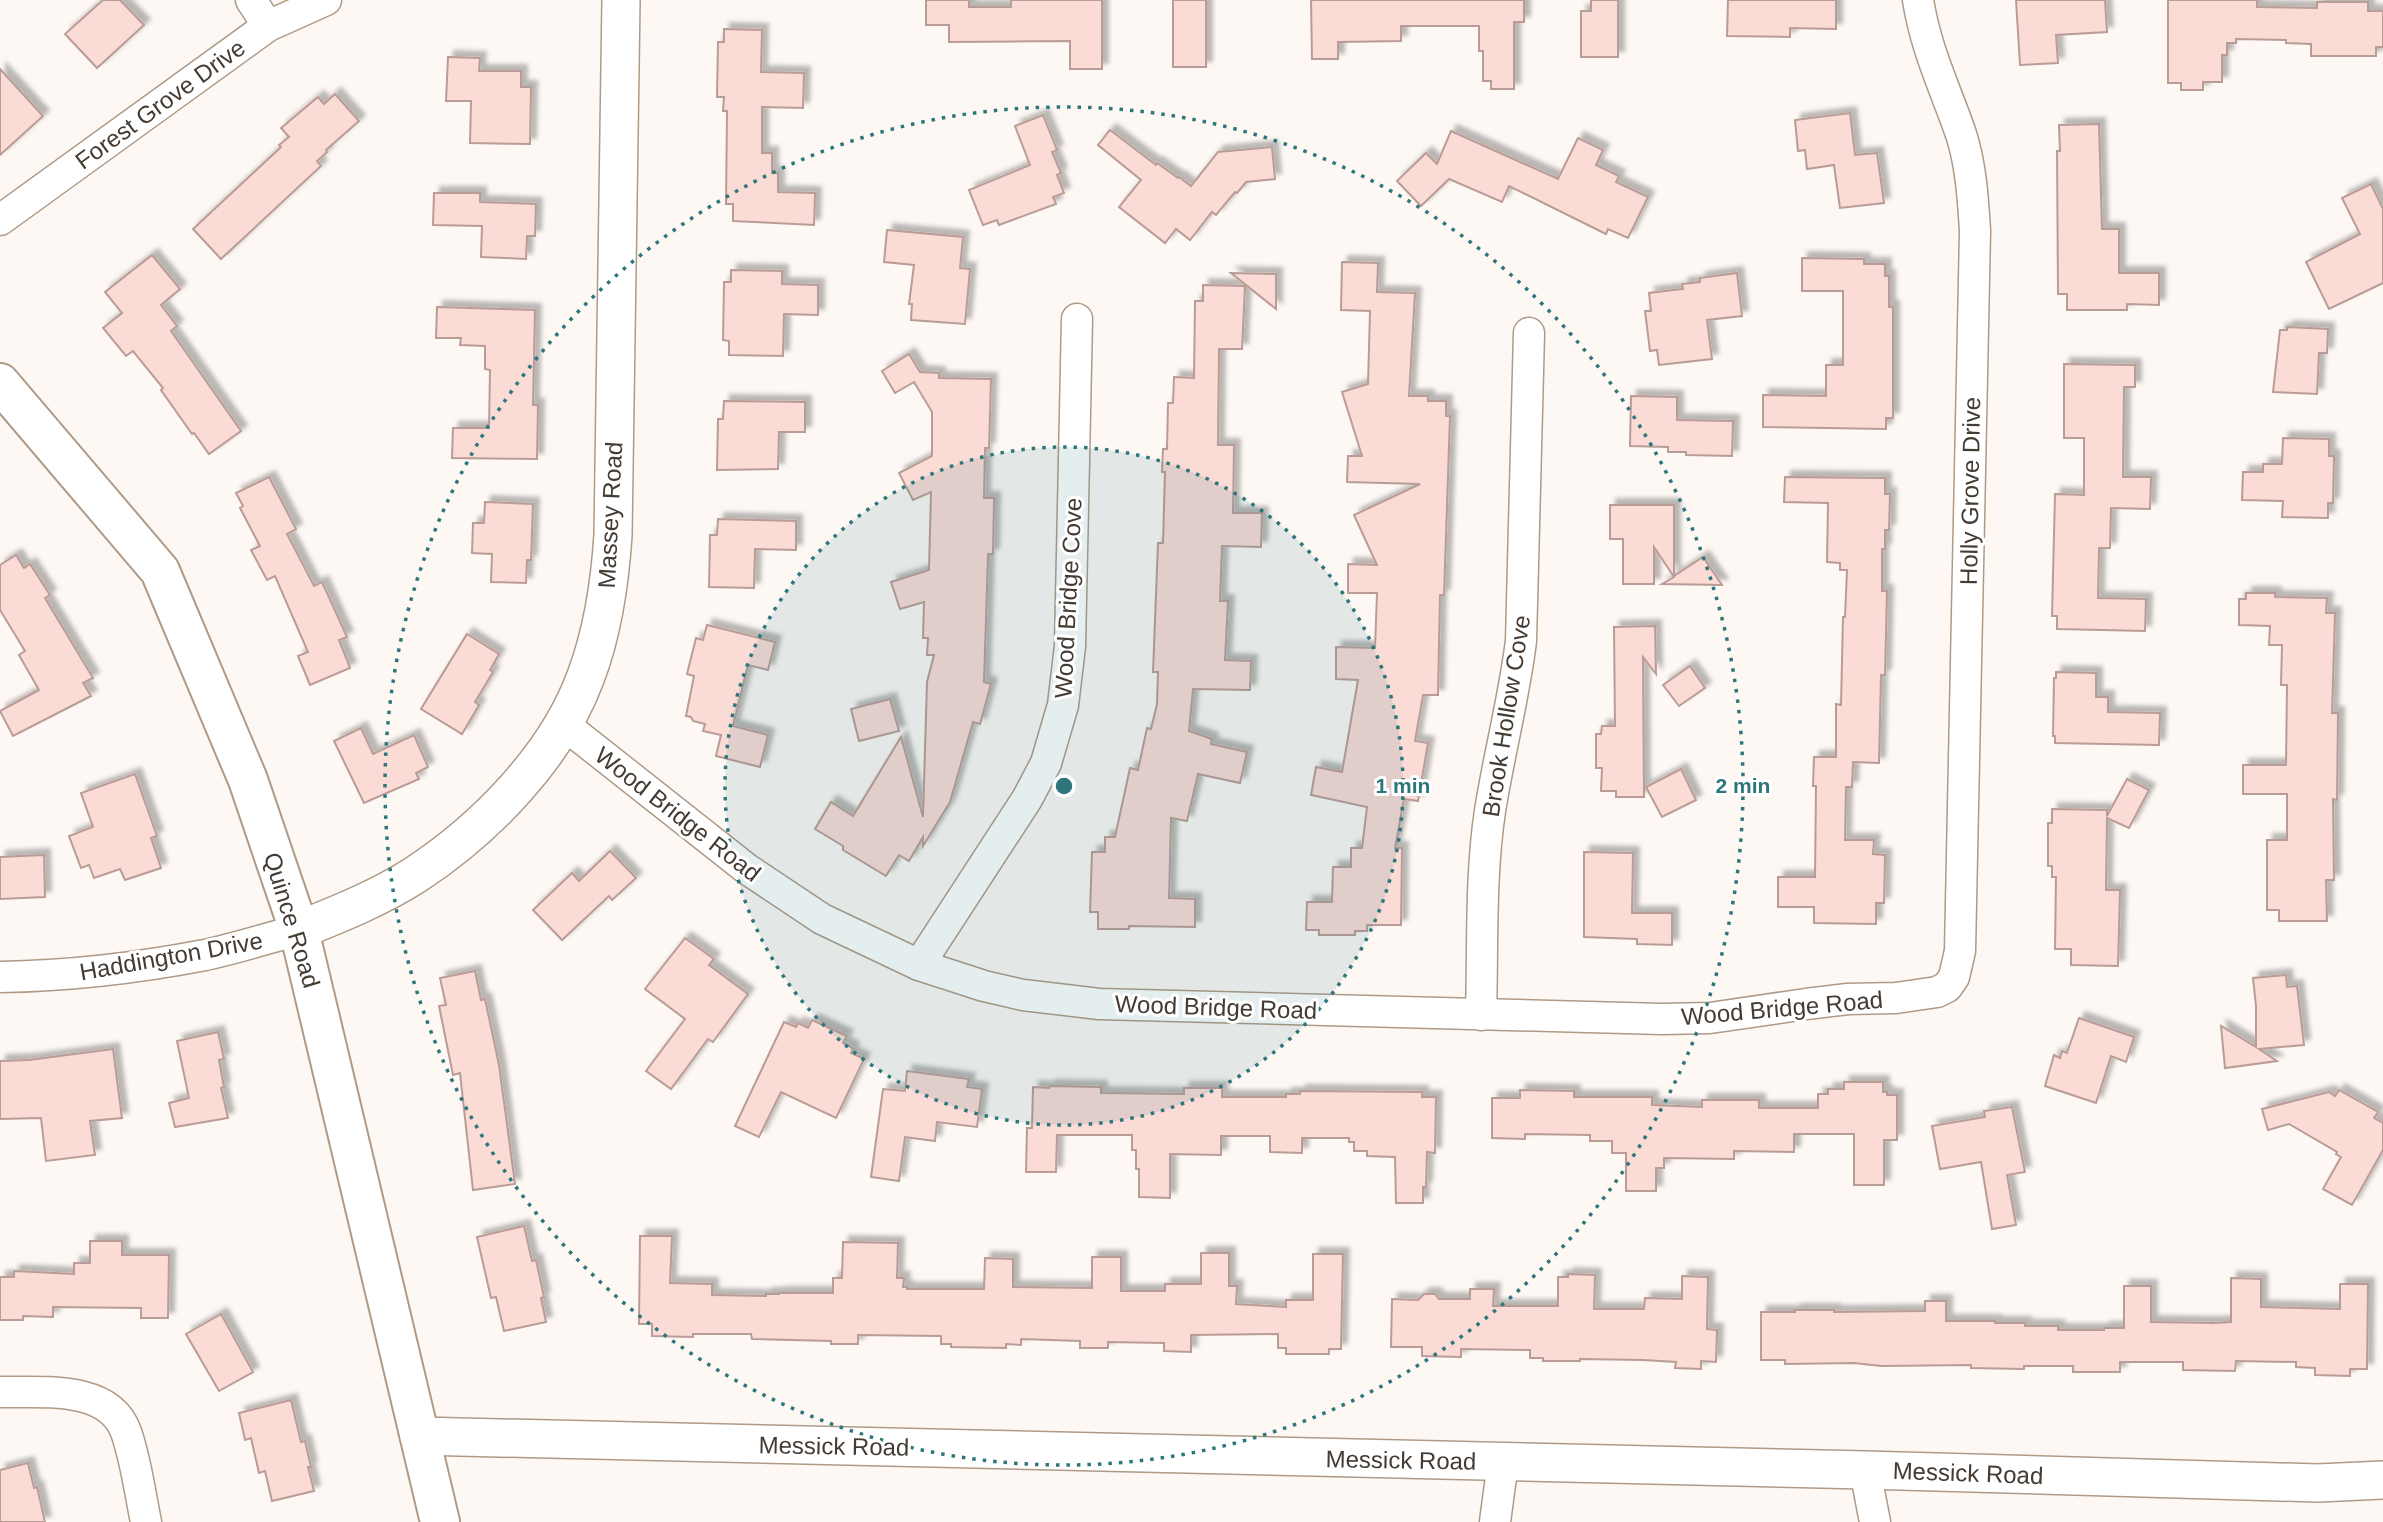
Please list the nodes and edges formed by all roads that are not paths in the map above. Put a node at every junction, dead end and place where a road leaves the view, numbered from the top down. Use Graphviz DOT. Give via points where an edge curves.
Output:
graph roads {
  1 [pos="251,0"];
  2 [pos="326,0"];
  3 [pos="621,0"];
  4 [pos="1918,0"];
  5 [pos="268,26"];
  6 [pos="0,220"];
  7 [pos="1077,319"];
  8 [pos="1529,333"];
  9 [pos="0,383"];
  10 [pos="562,723"];
  11 [pos="299,930"];
  12 [pos="919,965"];
  13 [pos="0,977"];
  14 [pos="1947,987"];
  15 [pos="1481,1015"];
  16 [pos="0,1392"];
  17 [pos="419,1436"];
  18 [pos="1503,1462"];
  19 [pos="1866,1469"];
  20 [pos="2383,1480"];
  21 [pos="146,1522"];
  22 [pos="440,1522"];
  23 [pos="1495,1522"];
  24 [pos="1875,1522"];
  1 -- 5 [label="street"];
  2 -- 5 [label="street, Forest Grove Drive"];
  3 -- 10 [label="street, Massey Road" via="611,567 586,677"];
  4 -- 14 [label="street, Holly Grove Drive" via="1930,55 1965,151 1975,231 1961,937 1958,965"];
  5 -- 6 [label="street, Forest Grove Drive"];
  7 -- 12 [label="street, Wood Bridge Cove" via="1070,646 1063,705 1045,763 1027,799"];
  8 -- 15 [label="street, Brook Hollow Cove" via="1521,641 1490,812"];
  9 -- 11 [label="main road, Quince Road" via="160,571 248,780"];
  10 -- 11 [label="street, Massey Road" via="503,804 458,844 362,904"];
  10 -- 12 [label="street, Wood Bridge Road" via="782,894 822,919"];
  11 -- 13 [label="street, Haddington Drive" via="207,954 132,967"];
  11 -- 17 [label="main road, Quince Road"];
  12 -- 15 [label="street, Wood Bridge Road" via="984,986 1063,1001"];
  14 -- 15 [label="street, Wood Bridge Road" via="1924,995 1838,1000 1710,1018"];
  16 -- 21 [label="street" via="70,1394 102,1404 114,1413 127,1432"];
  17 -- 18 [label="street, Messick Road"];
  17 -- 22 [label="main road, Quince Road"];
  18 -- 19 [label="street, Messick Road"];
  18 -- 23 [label="street"];
  19 -- 20 [label="street, Messick Road" via="2318,1483"];
  19 -- 24 [label="street"];
}
